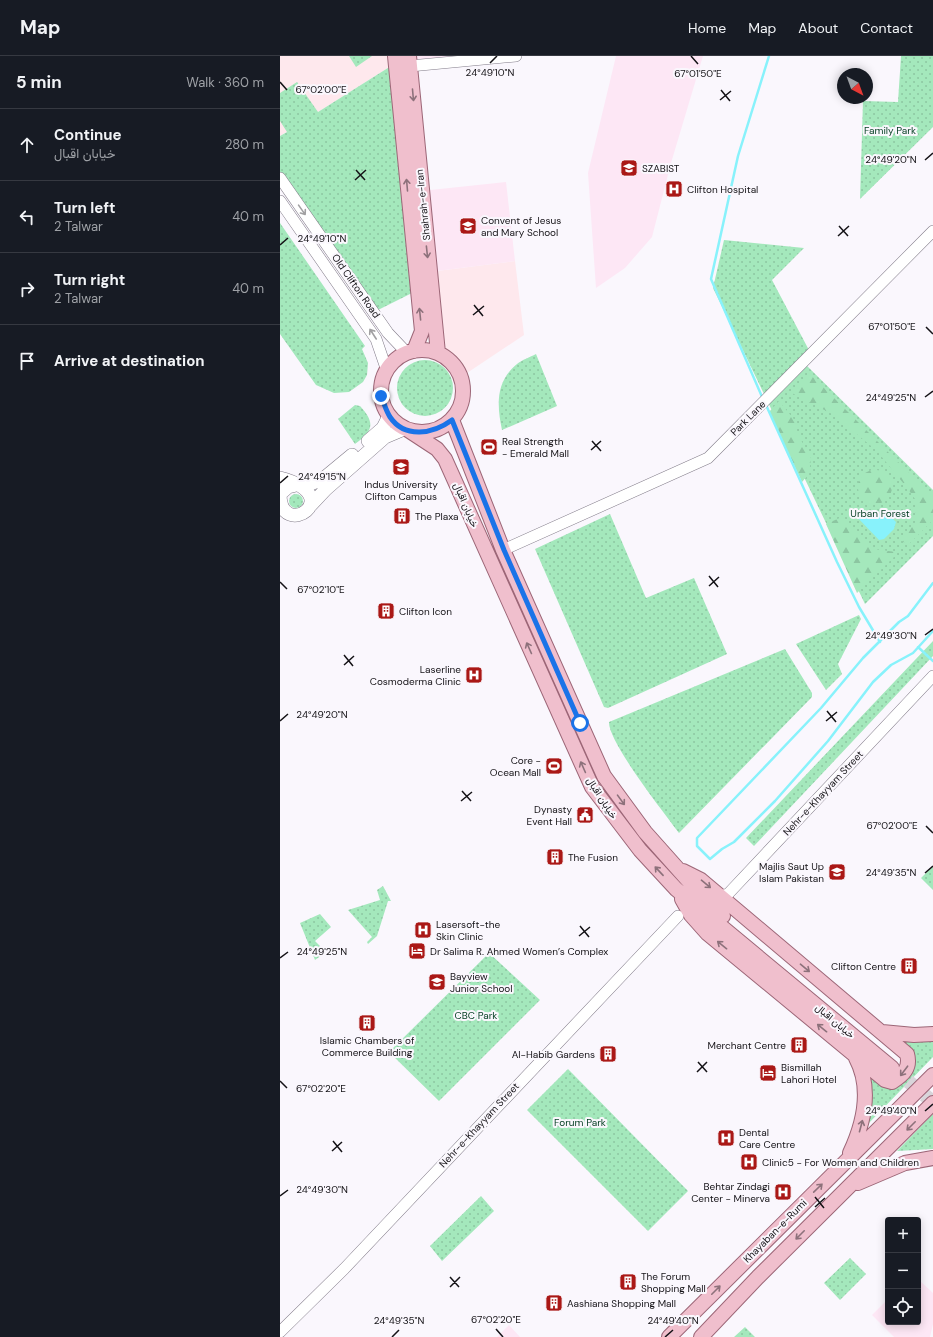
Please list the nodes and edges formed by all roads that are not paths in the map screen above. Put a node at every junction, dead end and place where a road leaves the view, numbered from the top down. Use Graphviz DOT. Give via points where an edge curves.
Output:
graph roads {
  1 [pos="395,56"];
  2 [pos="516,56"];
  3 [pos="410,61"];
  4 [pos="280,178"];
  5 [pos="280,201"];
  6 [pos="933,231"];
  7 [pos="410,352"];
  8 [pos="438,353"];
  9 [pos="387,371"];
  10 [pos="389,416"];
  11 [pos="452,420"];
  12 [pos="406,429"];
  13 [pos="458,439"];
  14 [pos="451,470"];
  15 [pos="280,478"];
  16 [pos="302,486"];
  17 [pos="280,500"];
  18 [pos="310,506"];
  19 [pos="504,550"];
  20 [pos="933,676"];
  21 [pos="676,889"];
  22 [pos="715,900"];
  23 [pos="678,916"];
  24 [pos="882,1032"];
  25 [pos="933,1034"];
  26 [pos="852,1052"];
  27 [pos="933,1075"];
  28 [pos="933,1103"];
  29 [pos="933,1158"];
  30 [pos="846,1162"];
  31 [pos="848,1187"];
  32 [pos="280,1332"];
  33 [pos="669,1337"];
  34 [pos="701,1337"];
  7 -- 1 [label="main road, Shahrah-e-Iran, one-way" via="422,332"];
  2 -- 3 [label="street"];
  3 -- 8 [label="main road, Shahrah-e-Iran, one-way"];
  4 -- 7 [label="street, Old Clifton Road, one-way" via="388,333"];
  9 -- 5 [label="street, Old Clifton Road, one-way" via="376,339"];
  6 -- 19 [label="street, Park Lane" via="708,458"];
  7 -- 8 [label="main road" via="424,350"];
  7 -- 9 [label="main road" via="395,360"];
  8 -- 11 [label="main road" via="458,369 461,378 462,400"];
  9 -- 10 [label="main road" via="382,383 381,396"];
  10 -- 12 [label="main road"];
  10 -- 16 [label="main road" via="383,428 323,479"];
  11 -- 12 [label="main road" via="431,432"];
  11 -- 13 [label="main road, خیابان اقبال"];
  12 -- 14 [label="main road, خیابان اقبال" via="437,449"];
  12 -- 18 [label="main road" via="385,437"];
  13 -- 14 [label="main road" via="447,430 440,438"];
  13 -- 19 [label="main road, خیابان اقبال"];
  21 -- 14 [label="main road, خیابان اقبال, one-way" via="640,850 592,787"];
  15 -- 16 [label="main road"];
  16 -- 17 [label="main road" via="288,487"];
  16 -- 18 [label="main road" via="310,495"];
  17 -- 18 [label="main road" via="287,513 297,516"];
  19 -- 22 [label="main road, خیابان اقبال, one-way" via="604,776 672,865"];
  20 -- 22 [label="street, Nehr-e-Khayyam Street" via="728,894"];
  21 -- 22 [label="main road, خیابان اقبال" via="896,1064"];
  26 -- 21 [label="main road, one-way" via="707,933"];
  22 -- 24 [label="main road, one-way"];
  23 -- 32 [label="street, Nehr-e-Khayyam Street" via="344,1269"];
  24 -- 25 [label="main road"];
  24 -- 26 [label="main road, one-way" via="907,1054 910,1062 901,1076 892,1082 885,1080"];
  30 -- 26 [label="main road, one-way" via="859,1133 864,1112 862,1070"];
  27 -- 30 [label="main road, Khayaban-e-Rumi"];
  28 -- 31 [label="main road, Khayaban-e-Rumi, one-way"];
  29 -- 31 [label="main road" via="905,1163"];
  33 -- 30 [label="main road, Khayaban-e-Rumi, one-way"];
  31 -- 34 [label="main road, Khayaban-e-Rumi, one-way"];
}
